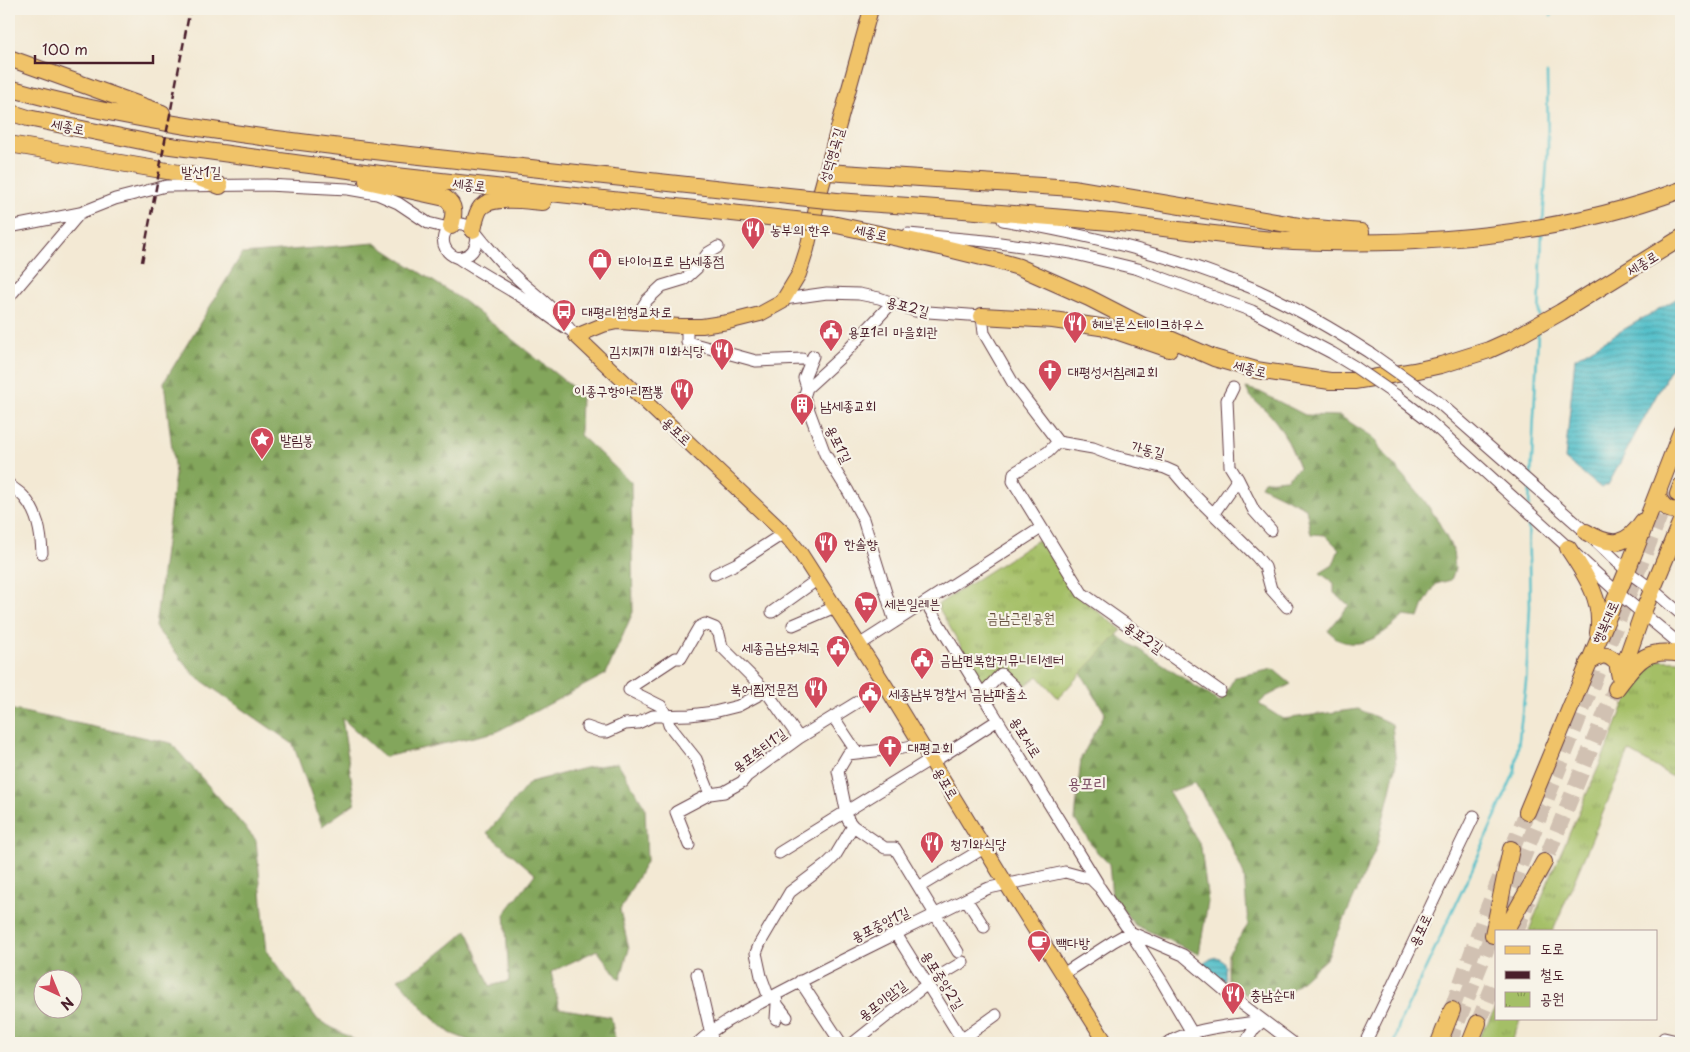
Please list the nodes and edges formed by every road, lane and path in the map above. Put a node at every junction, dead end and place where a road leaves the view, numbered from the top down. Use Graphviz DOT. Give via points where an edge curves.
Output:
graph roads {
  1 [pos="871,9"];
  2 [pos="9,58"];
  3 [pos="9,88"];
  4 [pos="9,112"];
  5 [pos="202,128"];
  6 [pos="9,144"];
  7 [pos="302,164"];
  8 [pos="827,172"];
  9 [pos="220,186"];
  10 [pos="1681,190"];
  11 [pos="398,203"];
  12 [pos="661,205"];
  13 [pos="893,205"];
  14 [pos="80,213"];
  15 [pos="9,227"];
  16 [pos="449,227"];
  17 [pos="854,228"];
  18 [pos="475,233"];
  19 [pos="1484,236"];
  20 [pos="1681,238"];
  21 [pos="443,241"];
  22 [pos="718,247"];
  23 [pos="458,258"];
  24 [pos="9,296"];
  25 [pos="784,299"];
  26 [pos="892,304"];
  27 [pos="982,316"];
  28 [pos="632,323"];
  29 [pos="687,326"];
  30 [pos="573,333"];
  31 [pos="1256,370"];
  32 [pos="807,388"];
  33 [pos="1233,388"];
  34 [pos="1681,432"];
  35 [pos="1058,442"];
  36 [pos="1681,462"];
  37 [pos="1238,479"];
  38 [pos="9,484"];
  39 [pos="1671,495"];
  40 [pos="1214,513"];
  41 [pos="1681,522"];
  42 [pos="1041,528"];
  43 [pos="1270,530"];
  44 [pos="1586,532"];
  45 [pos="784,534"];
  46 [pos="1568,548"];
  47 [pos="42,554"];
  48 [pos="1628,572"];
  49 [pos="714,574"];
  50 [pos="818,579"];
  51 [pos="1653,590"];
  52 [pos="1618,593"];
  53 [pos="926,602"];
  54 [pos="835,607"];
  55 [pos="1286,607"];
  56 [pos="772,612"];
  57 [pos="1643,612"];
  58 [pos="1681,614"];
  59 [pos="895,622"];
  60 [pos="793,625"];
  61 [pos="860,645"];
  62 [pos="1681,645"];
  63 [pos="1595,646"];
  64 [pos="1681,654"];
  65 [pos="1588,664"];
  66 [pos="1618,683"];
  67 [pos="885,685"];
  68 [pos="1016,688"];
  69 [pos="766,691"];
  70 [pos="1220,691"];
  71 [pos="982,694"];
  72 [pos="666,715"];
  73 [pos="834,718"];
  74 [pos="998,720"];
  75 [pos="588,727"];
  76 [pos="799,738"];
  77 [pos="922,744"];
  78 [pos="856,753"];
  79 [pos="932,761"];
  80 [pos="710,794"];
  81 [pos="1527,812"];
  82 [pos="846,813"];
  83 [pos="1474,816"];
  84 [pos="853,826"];
  85 [pos="689,845"];
  86 [pos="984,848"];
  87 [pos="1512,849"];
  88 [pos="779,854"];
  89 [pos="1544,862"];
  90 [pos="1007,885"];
  91 [pos="919,887"];
  92 [pos="1100,888"];
  93 [pos="966,899"];
  94 [pos="935,914"];
  95 [pos="984,927"];
  96 [pos="1499,930"];
  97 [pos="1501,930"];
  98 [pos="1130,932"];
  99 [pos="896,934"];
  100 [pos="697,974"];
  101 [pos="1063,974"];
  102 [pos="800,982"];
  103 [pos="929,983"];
  104 [pos="774,999"];
  105 [pos="1452,1010"];
  106 [pos="996,1015"];
  107 [pos="781,1018"];
  108 [pos="1264,1022"];
  109 [pos="1478,1023"];
  110 [pos="1192,1033"];
  111 [pos="711,1038"];
  112 [pos="961,1042"];
  113 [pos="1681,1042"];
  114 [pos="698,1043"];
  115 [pos="841,1043"];
  116 [pos="853,1043"];
  117 [pos="1106,1043"];
  118 [pos="1167,1043"];
  119 [pos="1198,1043"];
  120 [pos="1245,1043"];
  121 [pos="1292,1043"];
  122 [pos="1365,1043"];
  123 [pos="1439,1043"];
  124 [pos="1470,1043"];
  125 [pos="1662,1043"];
  1 -- 8 [label="main road, 성덕영곡길"];
  2 -- 5 [label="highway"];
  3 -- 5 [label="highway, 세종로" via="39,97"];
  4 -- 7 [label="highway, 세종로" via="156,144"];
  5 -- 13 [label="highway, 세종로, bridge" via="328,145"];
  6 -- 9 [label="highway" via="191,175"];
  7 -- 12 [label="highway, 세종로"];
  7 -- 16 [label="highway" via="445,198 454,214"];
  8 -- 19 [label="highway" via="1073,188 1350,232"];
  8 -- 25 [label="main road, 성덕영곡길" via="798,274"];
  9 -- 11 [label="street, 발산1길" via="348,189 378,194"];
  9 -- 14 [label="street, 발산1길" via="166,186 115,199"];
  10 -- 19 [label="highway, 세종로" via="1606,214"];
  11 -- 16 [label="street" via="428,223"];
  11 -- 21 [label="street"];
  12 -- 17 [label="highway, 세종로, bridge"];
  12 -- 18 [label="highway" via="499,200 482,206"];
  13 -- 19 [label="highway, 세종로" via="1111,222 1291,241 1411,242"];
  13 -- 44 [label="street, bridge" via="1075,233 1146,250 1263,292 1343,336 1437,401"];
  14 -- 15 [label="street, 발산1길"];
  14 -- 24 [label="street"];
  16 -- 18 [label="street" via="459,223 468,225"];
  16 -- 21 [label="street"];
  17 -- 31 [label="highway, 세종로" via="1019,267 1190,349"];
  17 -- 46 [label="street, bridge" via="1071,253 1138,270 1252,311 1332,353 1397,396"];
  18 -- 23 [label="street" via="474,251"];
  18 -- 30 [label="street" via="507,269 557,313"];
  20 -- 31 [label="highway, 세종로" via="1509,342 1474,355 1441,365 1354,381 1330,381"];
  21 -- 23 [label="street" via="446,250"];
  22 -- 28 [label="street" via="684,279 662,286 647,300"];
  23 -- 30 [label="street"];
  25 -- 26 [label="street, 용포2길" via="851,293"];
  25 -- 29 [label="main road, 용포2길" via="760,314"];
  26 -- 27 [label="street, 용포2길" via="915,311"];
  26 -- 32 [label="street"];
  27 -- 31 [label="highway" via="1053,320 1107,328 1210,363"];
  27 -- 35 [label="street" via="984,333 1013,383"];
  28 -- 29 [label="main road, 용포2길"];
  28 -- 30 [label="main road, 용포2길" via="617,322"];
  29 -- 32 [label="street, 용포1길" via="687,342 756,361 808,358 804,378"];
  30 -- 45 [label="main road, 용포로"];
  32 -- 59 [label="street, 용포1길" via="804,397 825,454 863,518"];
  33 -- 37 [label="street" via="1227,400 1230,466"];
  34 -- 39 [label="highway, 행복대로"];
  35 -- 40 [label="street, 가동길" via="1093,448 1174,472"];
  35 -- 42 [label="street, 용포2길" via="1014,473 1013,481"];
  36 -- 39 [label="highway"];
  37 -- 40 [label="street"];
  37 -- 43 [label="street" via="1254,511"];
  38 -- 47 [label="street" via="24,496 36,516"];
  39 -- 44 [label="highway" via="1628,538 1618,543 1599,540"];
  39 -- 48 [label="highway, 행복대로"];
  40 -- 55 [label="street, 가동길" via="1265,567 1271,589"];
  41 -- 51 [label="highway"];
  42 -- 53 [label="street"];
  42 -- 70 [label="street, 용포2길" via="1082,593"];
  44 -- 48 [label="street"];
  45 -- 49 [label="street"];
  45 -- 50 [label="main road, 용포로"];
  46 -- 52 [label="street"];
  46 -- 63 [label="highway" via="1595,594 1598,628"];
  48 -- 51 [label="street"];
  48 -- 52 [label="highway, 행복대로"];
  50 -- 54 [label="main road, 용포로"];
  50 -- 56 [label="street"];
  51 -- 57 [label="highway"];
  51 -- 58 [label="street"];
  52 -- 57 [label="street"];
  52 -- 63 [label="highway, 행복대로"];
  53 -- 59 [label="street"];
  53 -- 71 [label="street, 용포서로"];
  54 -- 60 [label="street"];
  54 -- 61 [label="main road, 용포로"];
  57 -- 62 [label="street"];
  57 -- 66 [label="highway"];
  59 -- 61 [label="street"];
  61 -- 67 [label="main road, 용포로"];
  63 -- 65 [label="highway, 행복대로"];
  64 -- 66 [label="highway" via="1658,652 1645,656"];
  65 -- 66 [label="highway" via="1598,656 1608,656 1618,663"];
  65 -- 81 [label="highway, 행복대로"];
  67 -- 73 [label="street, 용포쑥티1길"];
  67 -- 77 [label="main road, 용포로"];
  68 -- 71 [label="street" via="1002,674"];
  69 -- 72 [label="street" via="738,706 714,712"];
  69 -- 72 [label="street" via="722,646 715,628 705,624 699,628 682,658 675,658 629,690 661,706"];
  69 -- 76 [label="street"];
  71 -- 74 [label="street, 용포서로"];
  72 -- 75 [label="street" via="625,724 607,732"];
  72 -- 80 [label="street" via="669,725 696,759"];
  73 -- 76 [label="street, 용포쑥티1길"];
  73 -- 78 [label="street"];
  74 -- 79 [label="street"];
  74 -- 92 [label="street, 용포서로"];
  76 -- 80 [label="street, 용포쑥티1길" via="742,782 724,792"];
  77 -- 78 [label="street"];
  77 -- 79 [label="main road, 용포로"];
  78 -- 82 [label="street" via="848,754 838,771"];
  79 -- 82 [label="street"];
  79 -- 86 [label="main road, 용포로"];
  80 -- 85 [label="street, 용포쑥티1길" via="676,812"];
  82 -- 84 [label="street"];
  82 -- 88 [label="street"];
  83 -- 122 [label="street, 용포로"];
  84 -- 91 [label="street" via="885,848 895,848"];
  84 -- 104 [label="street" via="835,856 790,892 760,943 756,953 761,976"];
  86 -- 90 [label="main road, 용포로"];
  86 -- 91 [label="street"];
  87 -- 96 [label="highway"];
  89 -- 97 [label="highway"];
  90 -- 92 [label="street" via="1066,872 1091,879"];
  90 -- 93 [label="street, 용포중앙1길" via="989,888"];
  90 -- 101 [label="main road, 용포로"];
  91 -- 94 [label="street"];
  92 -- 98 [label="street"];
  93 -- 94 [label="street, 용포중앙1길"];
  93 -- 95 [label="street"];
  94 -- 99 [label="street, 용포중앙1길"];
  94 -- 103 [label="street, 용포이암길" via="960,957"];
  98 -- 101 [label="street"];
  98 -- 108 [label="street" via="1183,954"];
  98 -- 110 [label="street"];
  99 -- 102 [label="street, 용포중앙1길"];
  99 -- 103 [label="street, 용포중앙2길"];
  100 -- 111 [label="street"];
  101 -- 117 [label="main road, 용포로"];
  102 -- 104 [label="street, 용포중앙1길"];
  102 -- 115 [label="street"];
  103 -- 112 [label="street, 용포중앙2길"];
  103 -- 116 [label="street, 용포이암길"];
  104 -- 107 [label="street"];
  104 -- 111 [label="street, 용포중앙1길"];
  105 -- 123 [label="highway"];
  106 -- 112 [label="street"];
  108 -- 110 [label="street"];
  108 -- 120 [label="street" via="1254,1029"];
  108 -- 121 [label="street"];
  109 -- 124 [label="highway"];
  110 -- 118 [label="street"];
  110 -- 119 [label="street"];
  111 -- 114 [label="street, 용포중앙1길"];
  113 -- 125 [label="street" via="1664,1038"];
}
